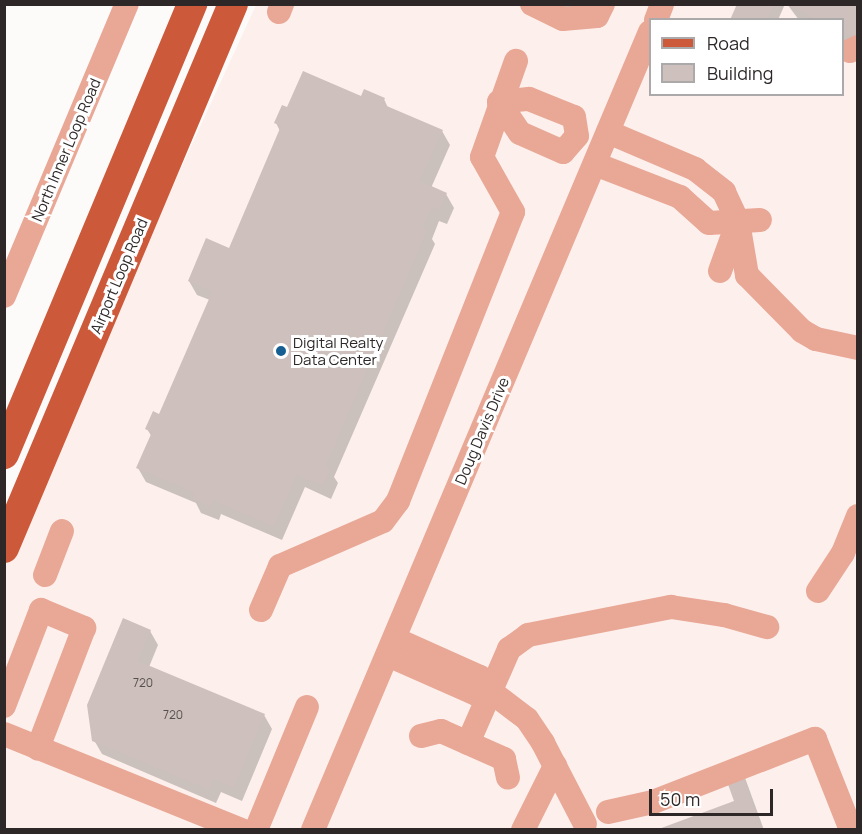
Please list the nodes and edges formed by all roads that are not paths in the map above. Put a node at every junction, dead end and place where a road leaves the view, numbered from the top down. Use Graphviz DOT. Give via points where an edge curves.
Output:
graph roads {
  1 [pos="126,4"];
  2 [pos="192,4"];
  3 [pos="233,4"];
  4 [pos="532,4"];
  5 [pos="603,4"];
  6 [pos="649,42"];
  7 [pos="516,61"];
  8 [pos="645,62"];
  9 [pos="499,102"];
  10 [pos="577,136"];
  11 [pos="602,148"];
  12 [pos="749,221"];
  13 [pos="720,272"];
  14 [pos="4,296"];
  15 [pos="858,348"];
  16 [pos="4,454"];
  17 [pos="858,516"];
  18 [pos="62,531"];
  19 [pos="4,548"];
  20 [pos="45,575"];
  21 [pos="818,591"];
  22 [pos="261,610"];
  23 [pos="766,627"];
  24 [pos="392,647"];
  25 [pos="490,691"];
  26 [pos="4,706"];
  27 [pos="307,707"];
  28 [pos="4,734"];
  29 [pos="422,736"];
  30 [pos="468,743"];
  31 [pos="38,748"];
  32 [pos="555,766"];
  33 [pos="508,778"];
  34 [pos="608,812"];
  35 [pos="585,824"];
  36 [pos="242,830"];
  37 [pos="256,830"];
  38 [pos="313,830"];
  39 [pos="523,830"];
  40 [pos="851,830"];
  1 -- 14 [label="street, North Inner Loop Road"];
  2 -- 16 [label="main road"];
  3 -- 19 [label="main road, Airport Loop Road"];
  4 -- 5 [label="street" via="563,19 597,16"];
  6 -- 8 [label="street, Doug Davis Drive"];
  7 -- 9 [label="street"];
  8 -- 11 [label="street, Doug Davis Drive"];
  9 -- 10 [label="street" via="529,99 574,117"];
  9 -- 10 [label="street" via="520,133 563,152"];
  9 -- 22 [label="street" via="482,157 513,212 398,501 383,521 280,566"];
  10 -- 11 [label="street"];
  11 -- 12 [label="street" via="695,169 724,192"];
  11 -- 12 [label="street" via="680,197 709,223"];
  11 -- 24 [label="street, Doug Davis Drive"];
  12 -- 13 [label="street"];
  12 -- 15 [label="street" via="747,275 784,315 816,339"];
  17 -- 21 [label="street" via="843,553"];
  18 -- 20 [label="street"];
  23 -- 25 [label="street" via="724,615 671,608 574,624 528,635 509,649"];
  24 -- 25 [label="street" via="480,677"];
  24 -- 38 [label="street, Doug Davis Drive"];
  25 -- 30 [label="street"];
  25 -- 32 [label="street" via="527,719"];
  26 -- 31 [label="street" via="42,610 84,628"];
  27 -- 37 [label="street"];
  28 -- 31 [label="street"];
  29 -- 30 [label="street" via="441,731"];
  30 -- 33 [label="street" via="504,759"];
  31 -- 36 [label="street"];
  32 -- 35 [label="street"];
  32 -- 39 [label="street"];
  34 -- 40 [label="street" via="653,802 815,739"];
}
